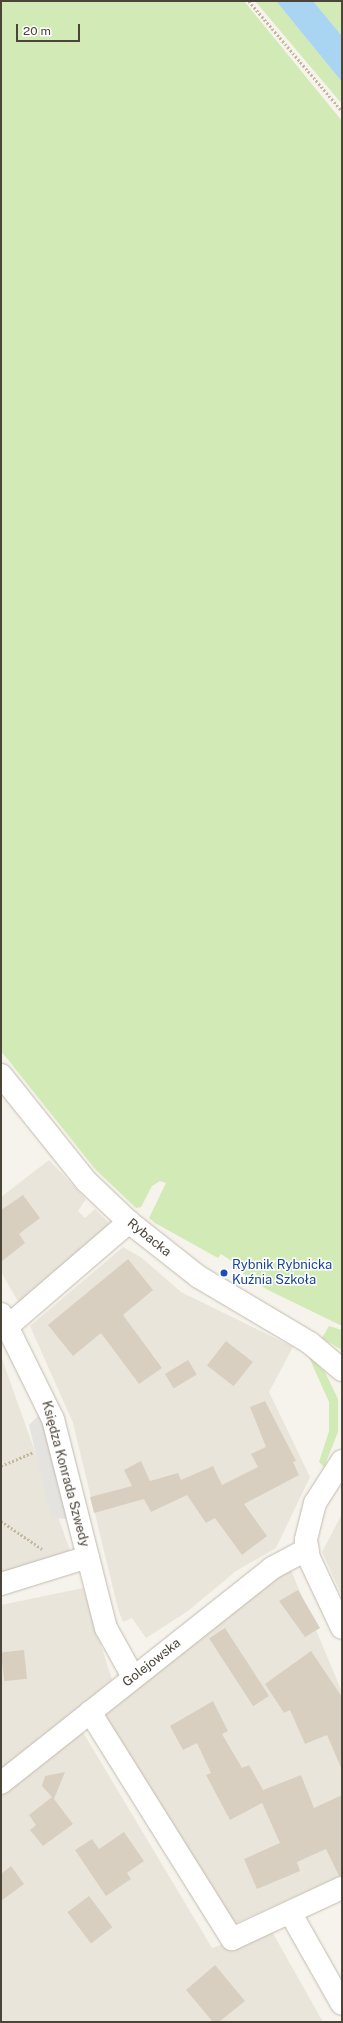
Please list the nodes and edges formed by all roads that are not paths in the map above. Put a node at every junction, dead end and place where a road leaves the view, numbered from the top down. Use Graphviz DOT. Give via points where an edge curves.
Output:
graph roads {
  1 [pos="1,1075"];
  2 [pos="129,1222"];
  3 [pos="4,1320"];
  4 [pos="339,1363"];
  5 [pos="342,1461"];
  6 [pos="307,1549"];
  7 [pos="88,1557"];
  8 [pos="1,1584"];
  9 [pos="342,1628"];
  10 [pos="132,1677"];
  11 [pos="90,1712"];
  12 [pos="1,1783"];
  13 [pos="342,1888"];
  14 [pos="291,1914"];
  15 [pos="342,2004"];
  1 -- 2 [label="street, Rybacka" via="86,1181"];
  2 -- 3 [label="street, Księdza Konrada Szwedy"];
  2 -- 4 [label="street, Rybacka" via="199,1277"];
  3 -- 7 [label="street, Księdza Konrada Szwedy" via="53,1418"];
  5 -- 6 [label="street" via="313,1509 307,1528"];
  6 -- 9 [label="street"];
  6 -- 10 [label="street, Golejowska" via="284,1559"];
  7 -- 8 [label="street, Księdza Konrada Szwedy"];
  7 -- 10 [label="street, Księdza Konrada Szwedy" via="106,1628"];
  10 -- 11 [label="street, Golejowska"];
  11 -- 12 [label="street, Golejowska"];
  11 -- 14 [label="street" via="232,1939"];
  13 -- 14 [label="street"];
  14 -- 15 [label="street"];
}
